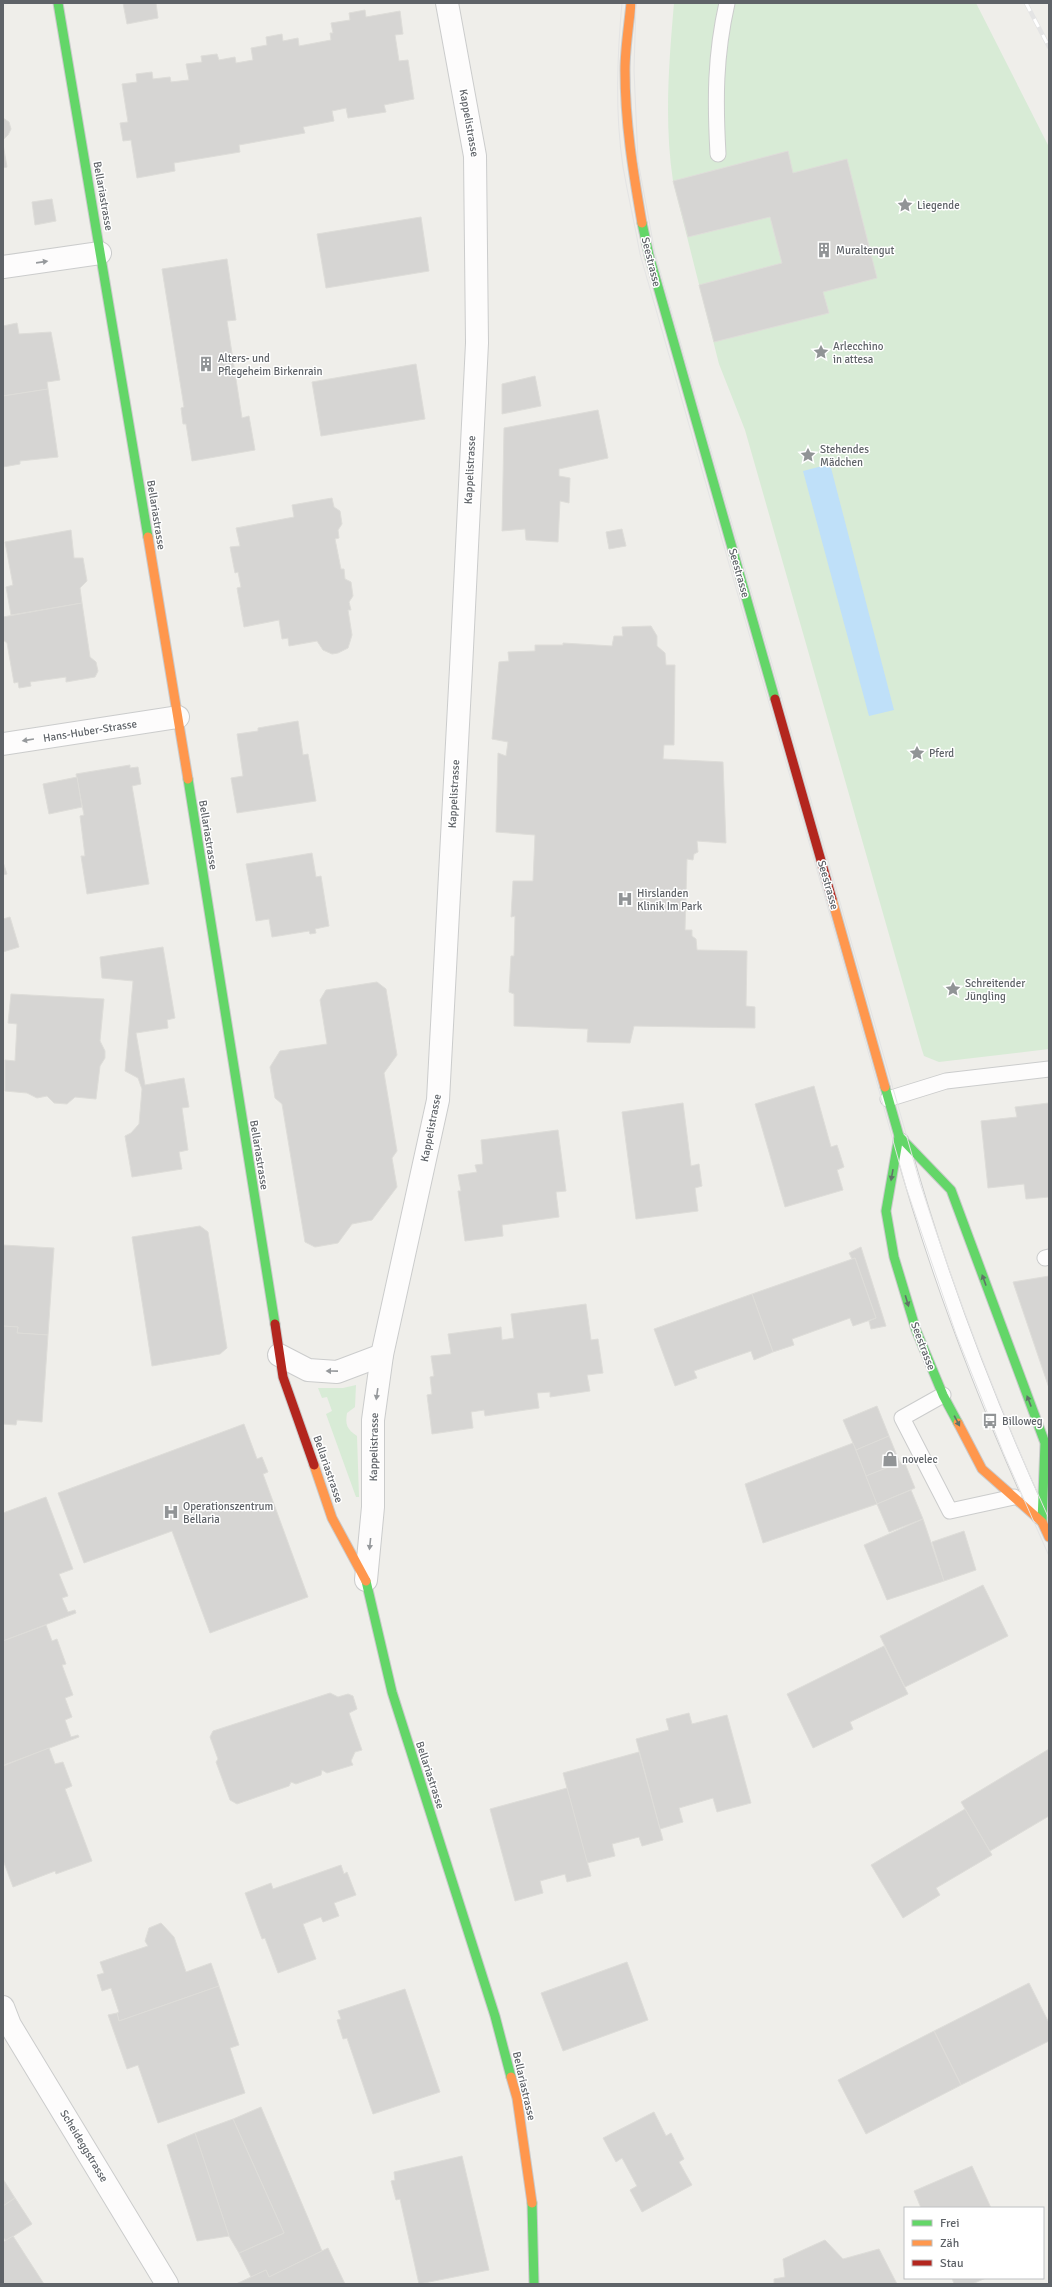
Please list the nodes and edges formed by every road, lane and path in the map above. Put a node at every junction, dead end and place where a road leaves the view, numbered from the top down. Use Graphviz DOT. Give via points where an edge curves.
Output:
graph roads {
  1 [pos="58,3"];
  2 [pos="447,3"];
  3 [pos="631,3"];
  4 [pos="727,3"];
  5 [pos="718,154"];
  6 [pos="100,253"];
  7 [pos="3,267"];
  8 [pos="178,717"];
  9 [pos="3,744"];
  10 [pos="1049,1069"];
  11 [pos="888,1099"];
  12 [pos="899,1136"];
  13 [pos="279,1355"];
  14 [pos="382,1355"];
  15 [pos="943,1396"];
  16 [pos="1014,1497"];
  17 [pos="1042,1522"];
  18 [pos="1049,1537"];
  19 [pos="366,1580"];
  20 [pos="3,2007"];
  21 [pos="167,2284"];
  22 [pos="534,2284"];
  1 -- 6 [label="street, Bellariastrasse"];
  2 -- 14 [label="street, Kappelistrasse" via="475,156 475,374 438,1100"];
  3 -- 11 [label="street, Seestrasse" via="625,69 627,120 632,174 649,255"];
  4 -- 5 [label="lane" via="719,41 715,104"];
  7 -- 6 [label="street, one-way"];
  6 -- 8 [label="street, Bellariastrasse"];
  8 -- 9 [label="street, Hans-Huber-Strasse, one-way"];
  8 -- 13 [label="street, Bellariastrasse"];
  10 -- 11 [label="lane" via="946,1081"];
  11 -- 12 [label="street, Seestrasse"];
  12 -- 15 [label="street, Seestrasse, one-way" via="886,1212 894,1257 916,1330"];
  12 -- 17 [label="lane, Seestrasse" via="917,1201 975,1363 1012,1456"];
  17 -- 12 [label="street, Seestrasse, one-way" via="1045,1443 951,1190"];
  14 -- 13 [label="street, one-way" via="337,1372 308,1370"];
  13 -- 19 [label="street, Bellariastrasse" via="283,1377 332,1518"];
  14 -- 19 [label="street, Kappelistrasse, one-way" via="373,1420 373,1507"];
  15 -- 16 [label="street, Seestrasse, one-way" via="982,1469"];
  15 -- 16 [label="lane" via="902,1418 950,1511"];
  16 -- 17 [label="street, Seestrasse"];
  17 -- 18 [label="street, Seestrasse"];
  19 -- 22 [label="street, Bellariastrasse" via="392,1692 495,2016 517,2098 532,2195"];
  20 -- 21 [label="street, Scheideggstrasse" via="10,2025"];
}
